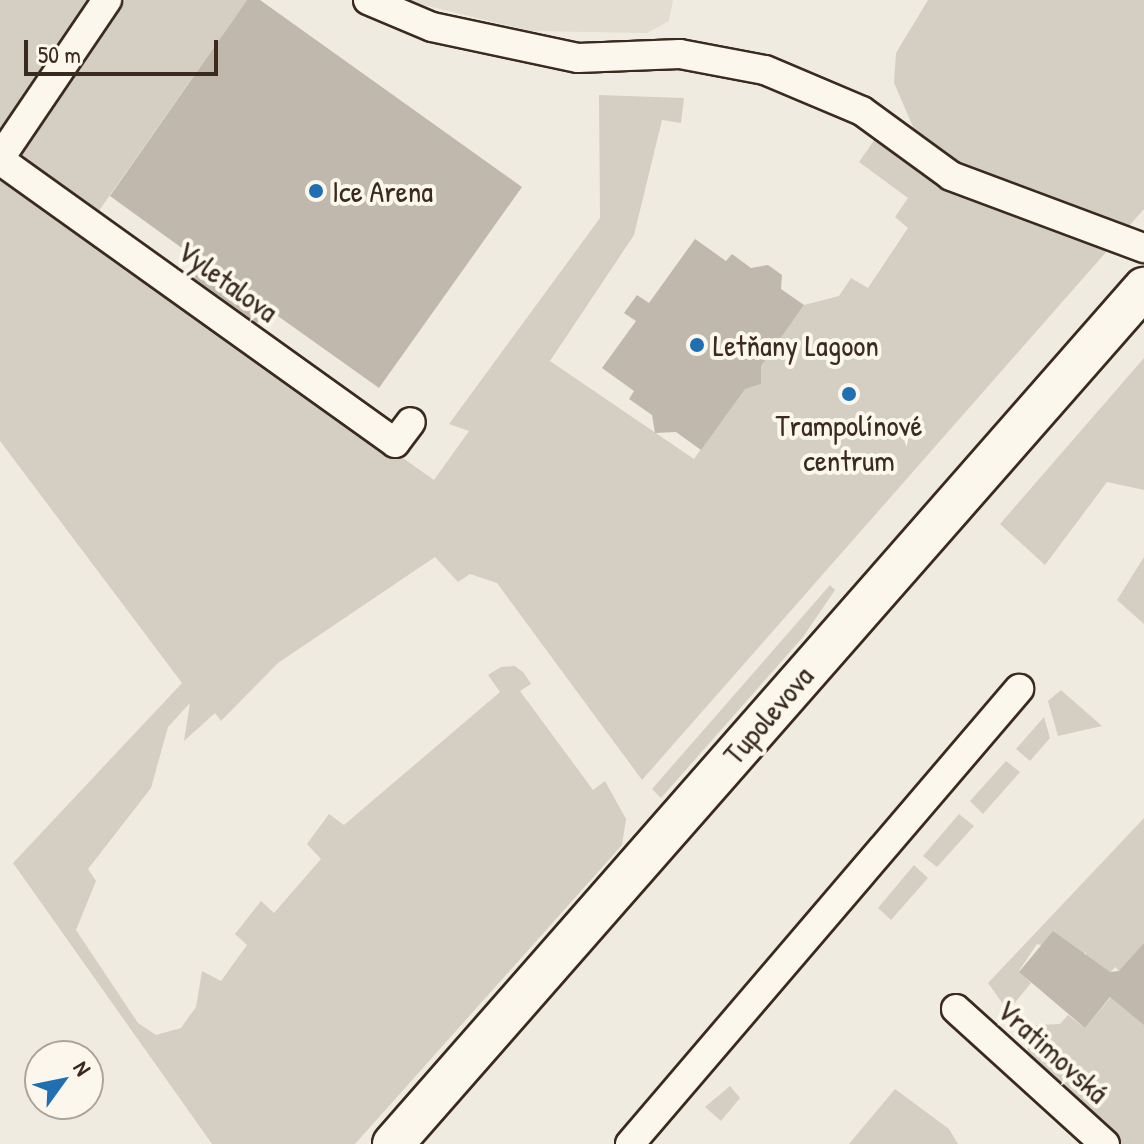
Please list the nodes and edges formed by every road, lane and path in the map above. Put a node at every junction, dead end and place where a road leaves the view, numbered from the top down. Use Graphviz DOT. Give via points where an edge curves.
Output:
graph roads {
  1 [pos="107,0"];
  2 [pos="368,0"];
  3 [pos="0,159"];
  4 [pos="1144,248"];
  5 [pos="1144,288"];
  6 [pos="411,422"];
  7 [pos="1019,689"];
  8 [pos="956,1009"];
  9 [pos="393,1144"];
  10 [pos="630,1144"];
  11 [pos="1105,1144"];
  1 -- 3 [label="street, Vyletalova"];
  2 -- 4 [label="street" via="432,27 578,58 680,54 765,70 862,111 951,176"];
  3 -- 6 [label="street, Vyletalova" via="395,443"];
  5 -- 9 [label="main road, Tupolevova"];
  7 -- 10 [label="street"];
  8 -- 11 [label="street, Vratimovská"];
}
